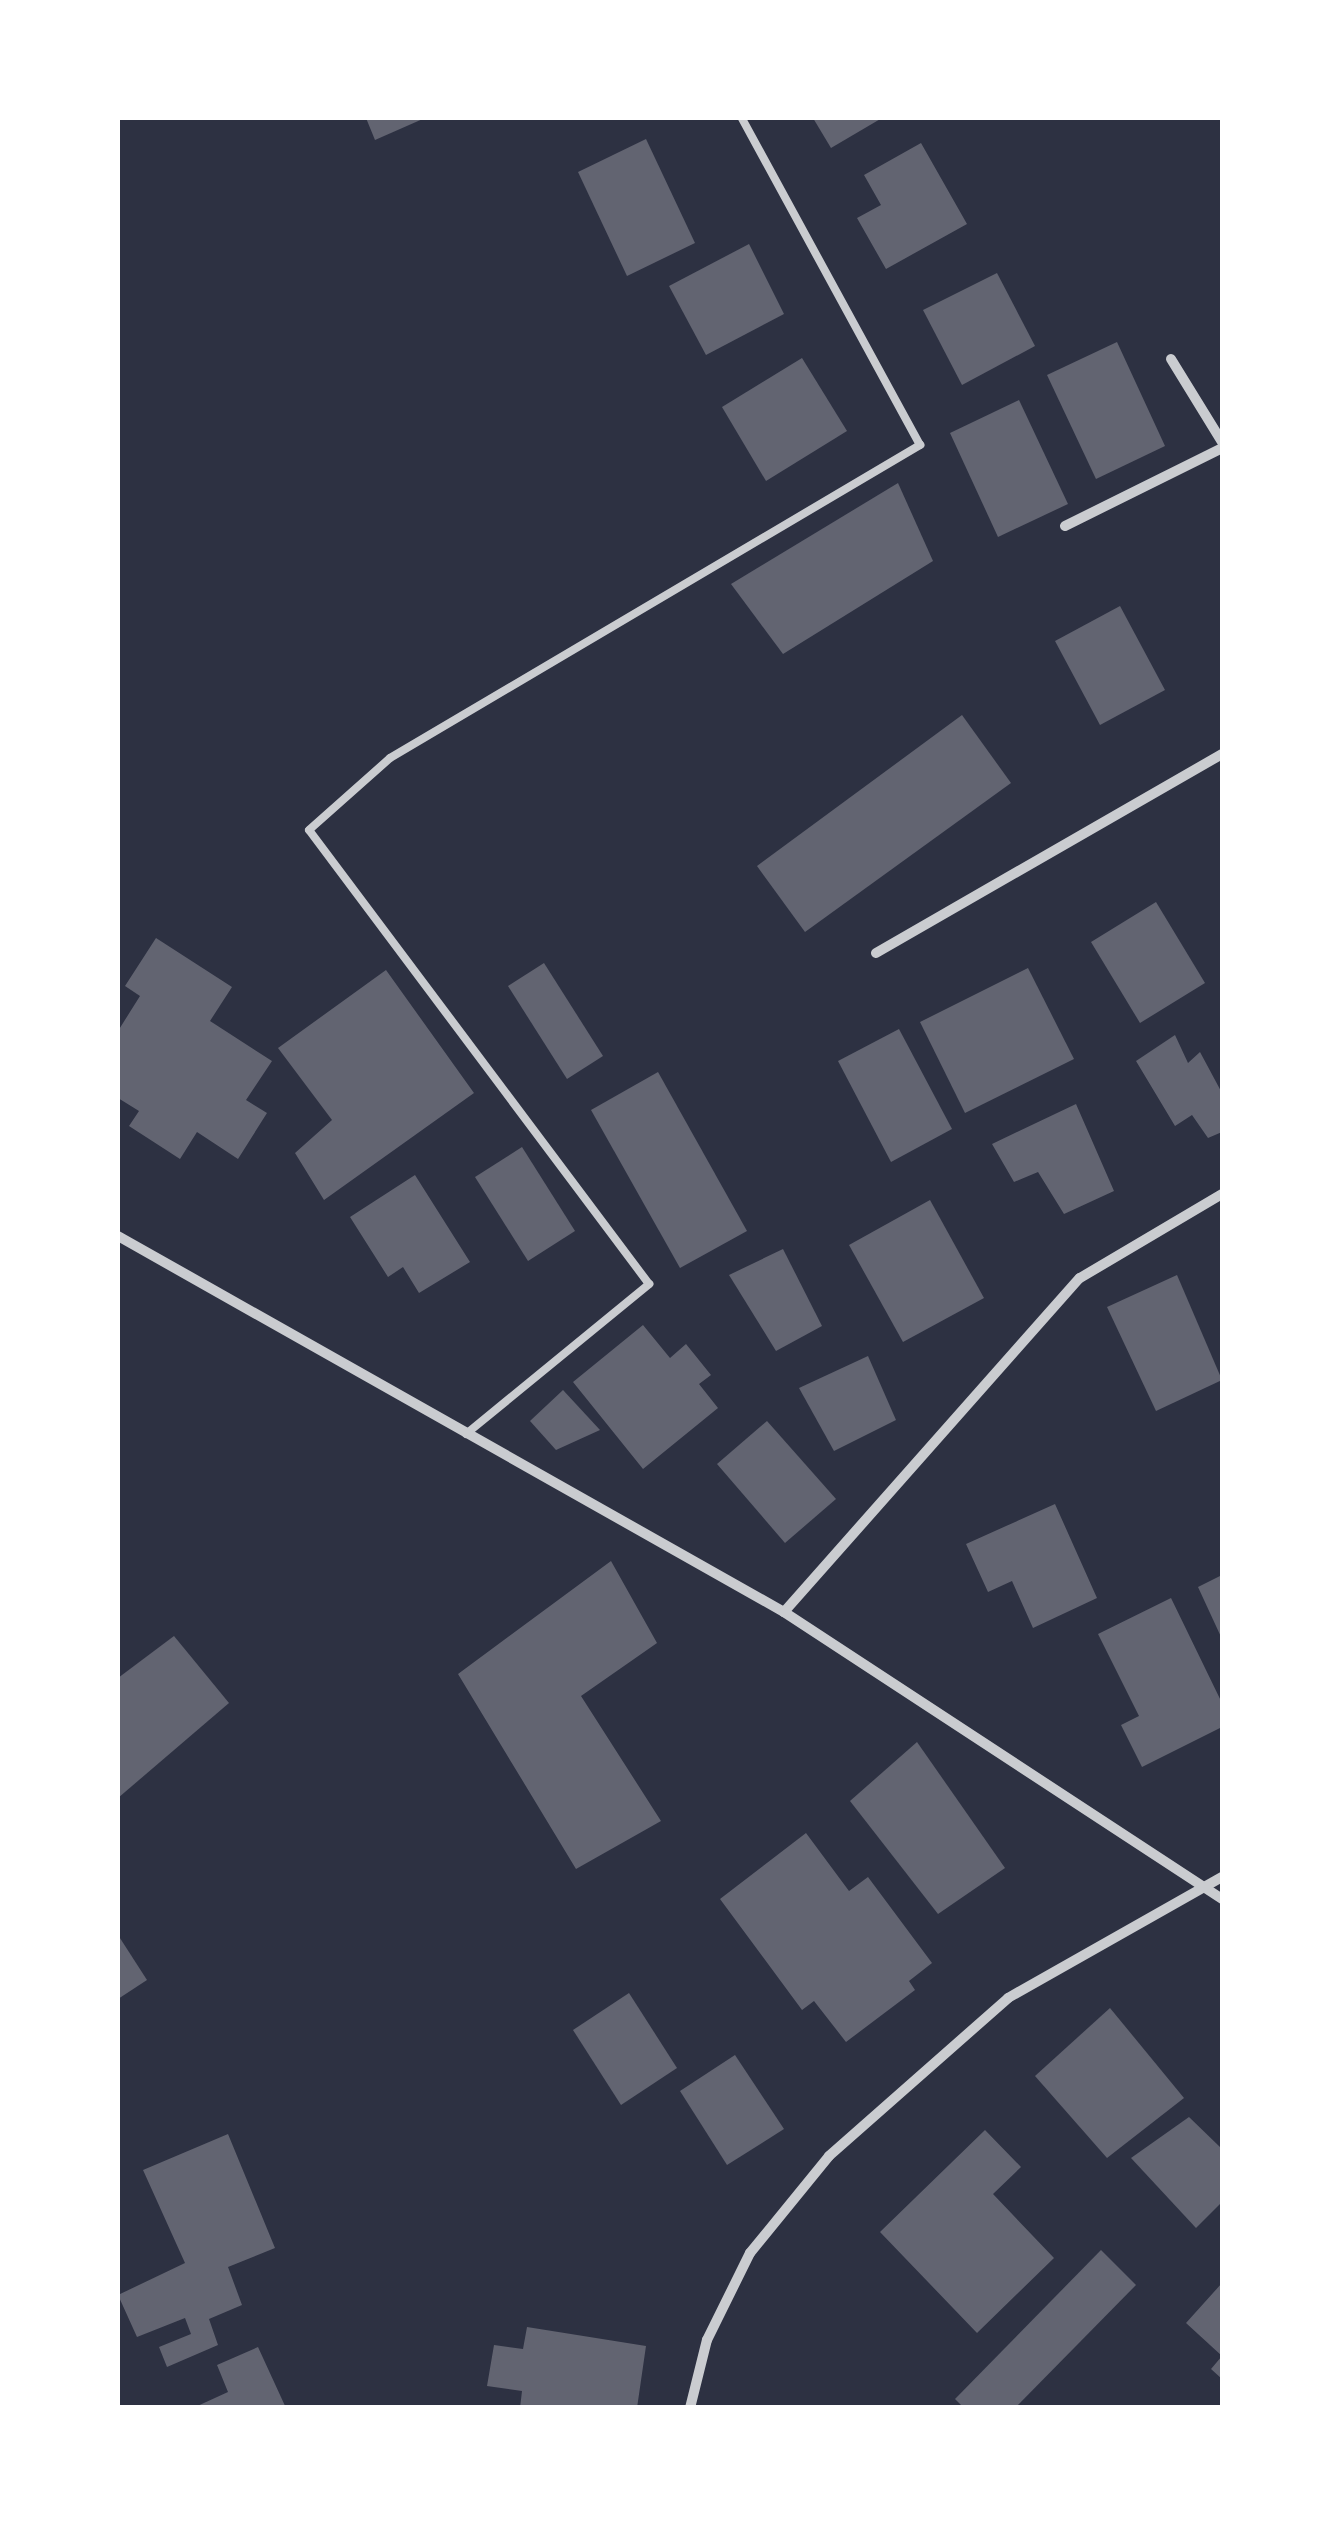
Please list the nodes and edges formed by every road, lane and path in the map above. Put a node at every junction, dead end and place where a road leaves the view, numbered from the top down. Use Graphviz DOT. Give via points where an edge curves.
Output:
graph roads {
  1 [pos="742,118"];
  2 [pos="1171,360"];
  3 [pos="1222,445"];
  4 [pos="1066,526"];
  5 [pos="1222,754"];
  6 [pos="876,953"];
  7 [pos="1222,1194"];
  8 [pos="118,1236"];
  9 [pos="464,1436"];
  10 [pos="784,1612"];
  11 [pos="1222,1877"];
  12 [pos="1206,1884"];
  13 [pos="1222,1900"];
  14 [pos="690,2408"];
  1 -- 9 [label="lane" via="920,445 390,758 309,830 649,1284"];
  2 -- 3 [label="street"];
  3 -- 4 [label="street"];
  5 -- 6 [label="street"];
  7 -- 10 [label="street" via="1080,1278"];
  8 -- 9 [label="street"];
  9 -- 10 [label="street"];
  10 -- 12 [label="street"];
  11 -- 12 [label="street"];
  12 -- 13 [label="street"];
  12 -- 14 [label="street" via="1008,1998 829,2156 750,2253 707,2340"];
}
